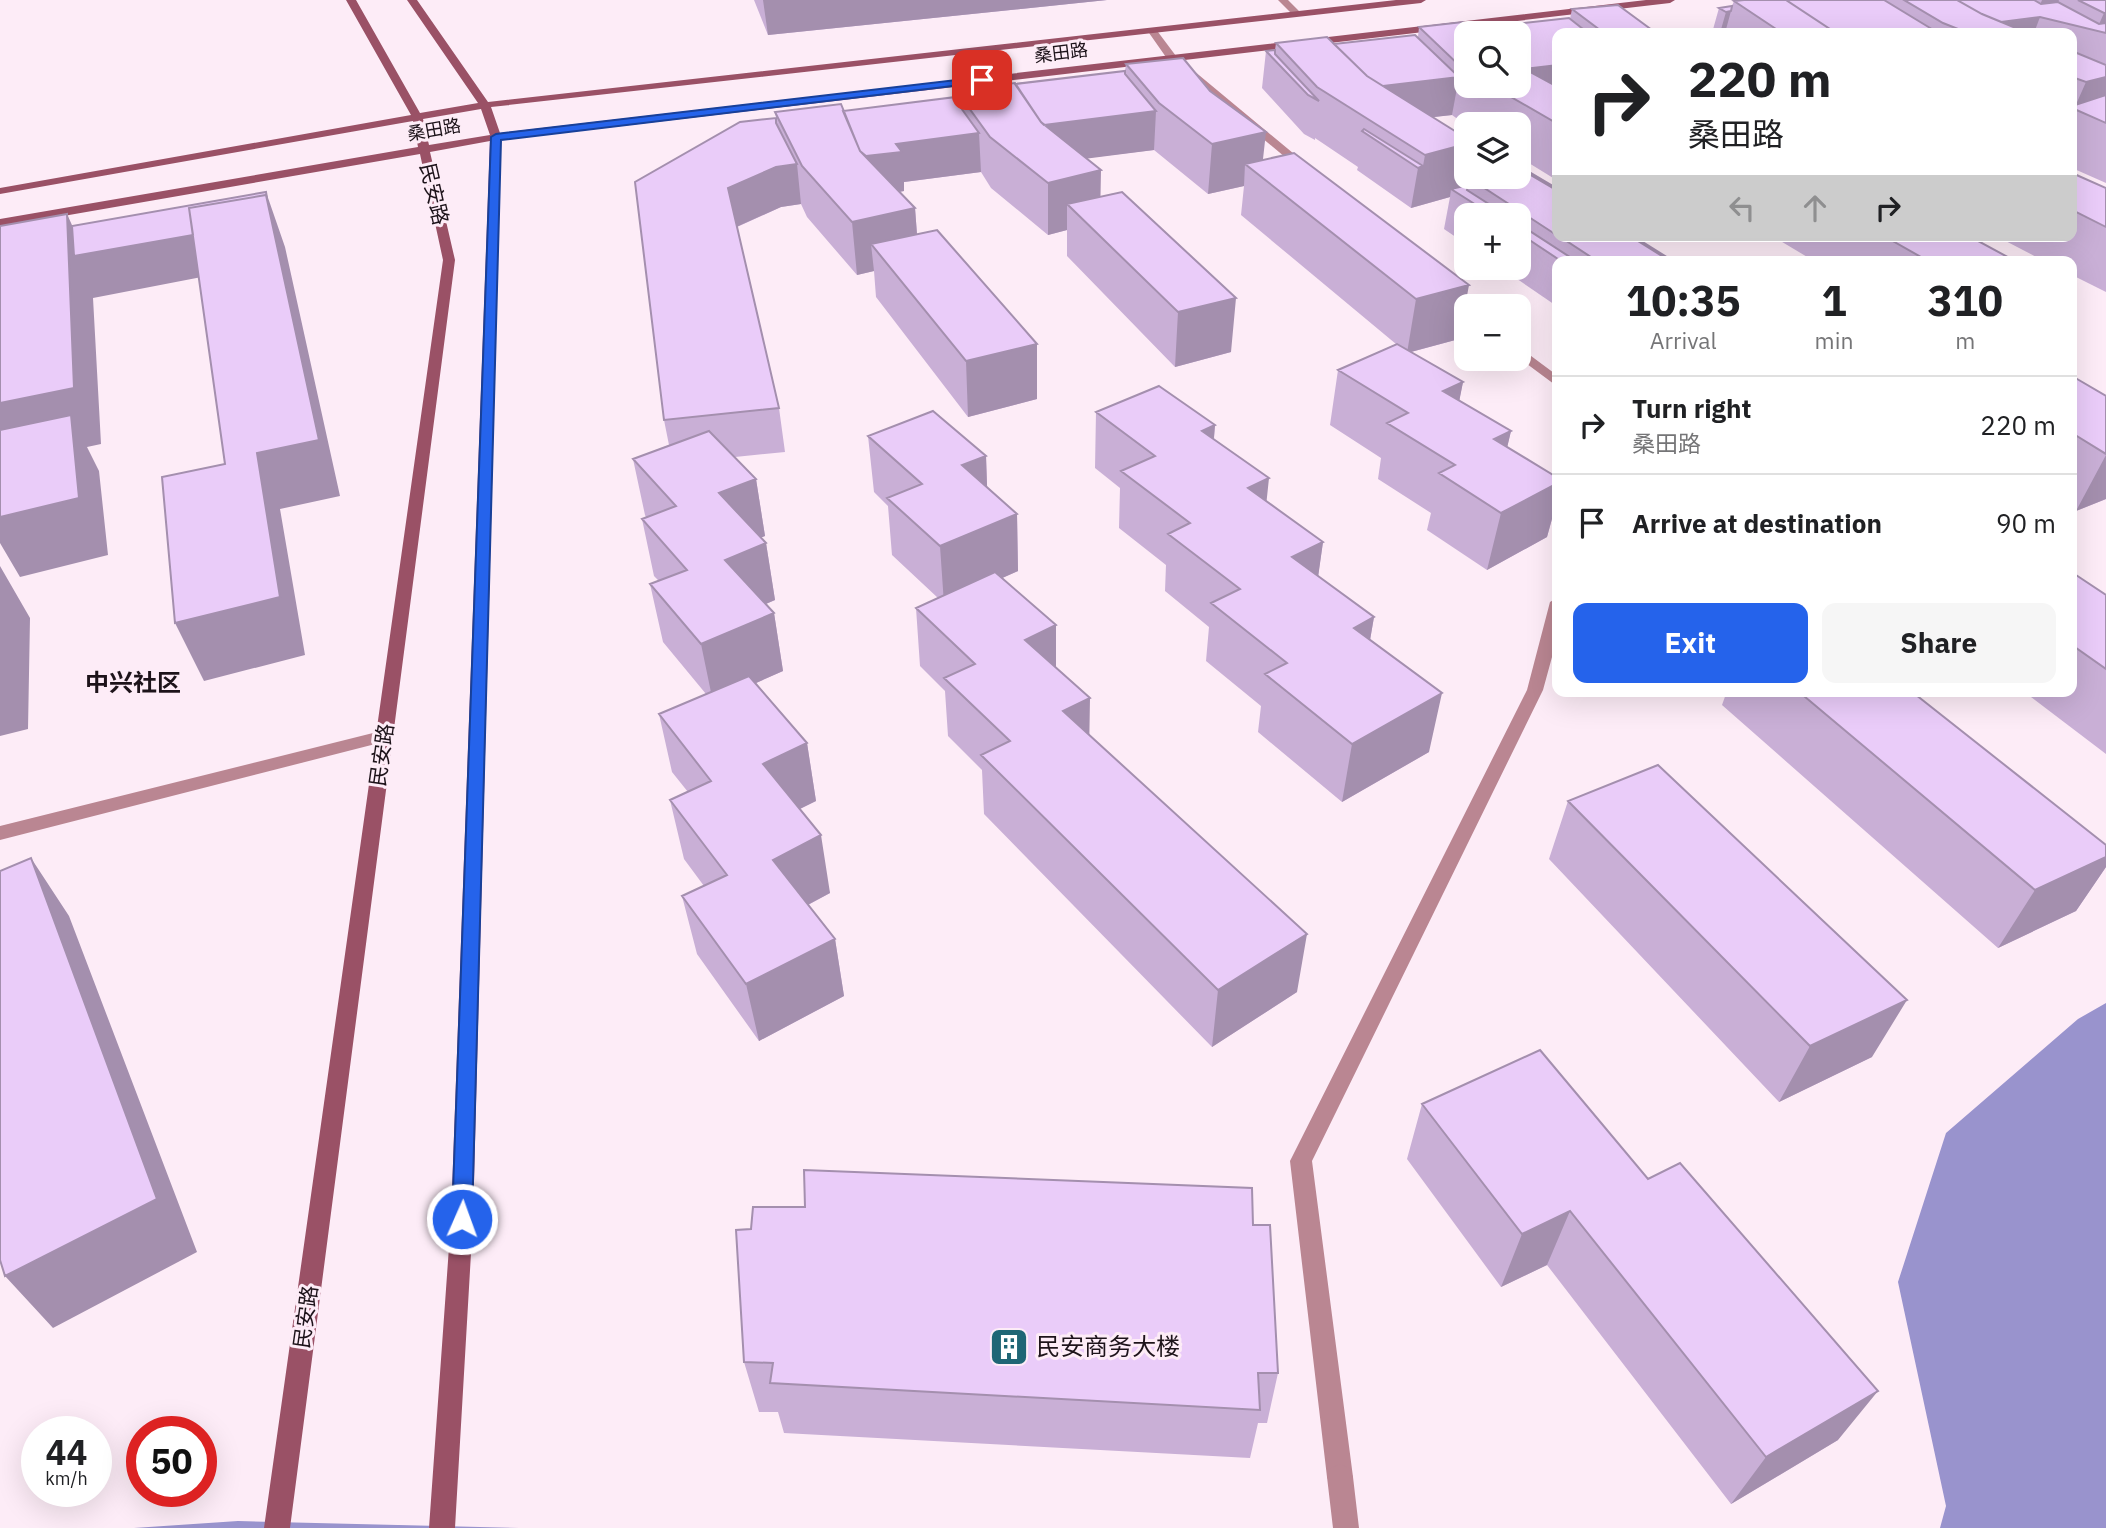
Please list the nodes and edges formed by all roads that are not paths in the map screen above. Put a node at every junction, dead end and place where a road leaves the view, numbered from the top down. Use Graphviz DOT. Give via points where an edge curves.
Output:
graph roads {
  1 [pos="351,0"];
  2 [pos="412,0"];
  3 [pos="1283,0"];
  4 [pos="1421,0"];
  5 [pos="1670,0"];
  6 [pos="1297,14"];
  7 [pos="1152,30"];
  8 [pos="1172,58"];
  9 [pos="485,105"];
  10 [pos="416,117"];
  11 [pos="496,137"];
  12 [pos="424,150"];
  13 [pos="1320,181"];
  14 [pos="0,191"];
  15 [pos="0,223"];
  16 [pos="1531,361"];
  17 [pos="1552,378"];
  18 [pos="1552,625"];
  19 [pos="385,736"];
  20 [pos="0,833"];
  21 [pos="277,1528"];
  22 [pos="442,1528"];
  23 [pos="1346,1528"];
  1 -- 10 [label="main road, 民安路"];
  2 -- 9 [label="main road"];
  3 -- 6 [label="street"];
  4 -- 6 [label="main road, 桑田路"];
  5 -- 8 [label="main road, 桑田路"];
  6 -- 7 [label="main road, 桑田路"];
  7 -- 8 [label="street"];
  7 -- 9 [label="main road, 桑田路"];
  8 -- 11 [label="main road, 桑田路"];
  8 -- 13 [label="street"];
  9 -- 10 [label="main road, 桑田路"];
  9 -- 11 [label="main road"];
  10 -- 12 [label="main road, 民安路"];
  10 -- 14 [label="main road, 桑田路"];
  11 -- 12 [label="main road, 桑田路"];
  11 -- 22 [label="main road" via="462,1219"];
  12 -- 15 [label="main road, 桑田路"];
  12 -- 19 [label="main road, 民安路" via="449,260"];
  16 -- 17 [label="street"];
  18 -- 23 [label="street" via="1535,690 1301,1161"];
  19 -- 20 [label="street"];
  19 -- 21 [label="main road, 民安路"];
}
